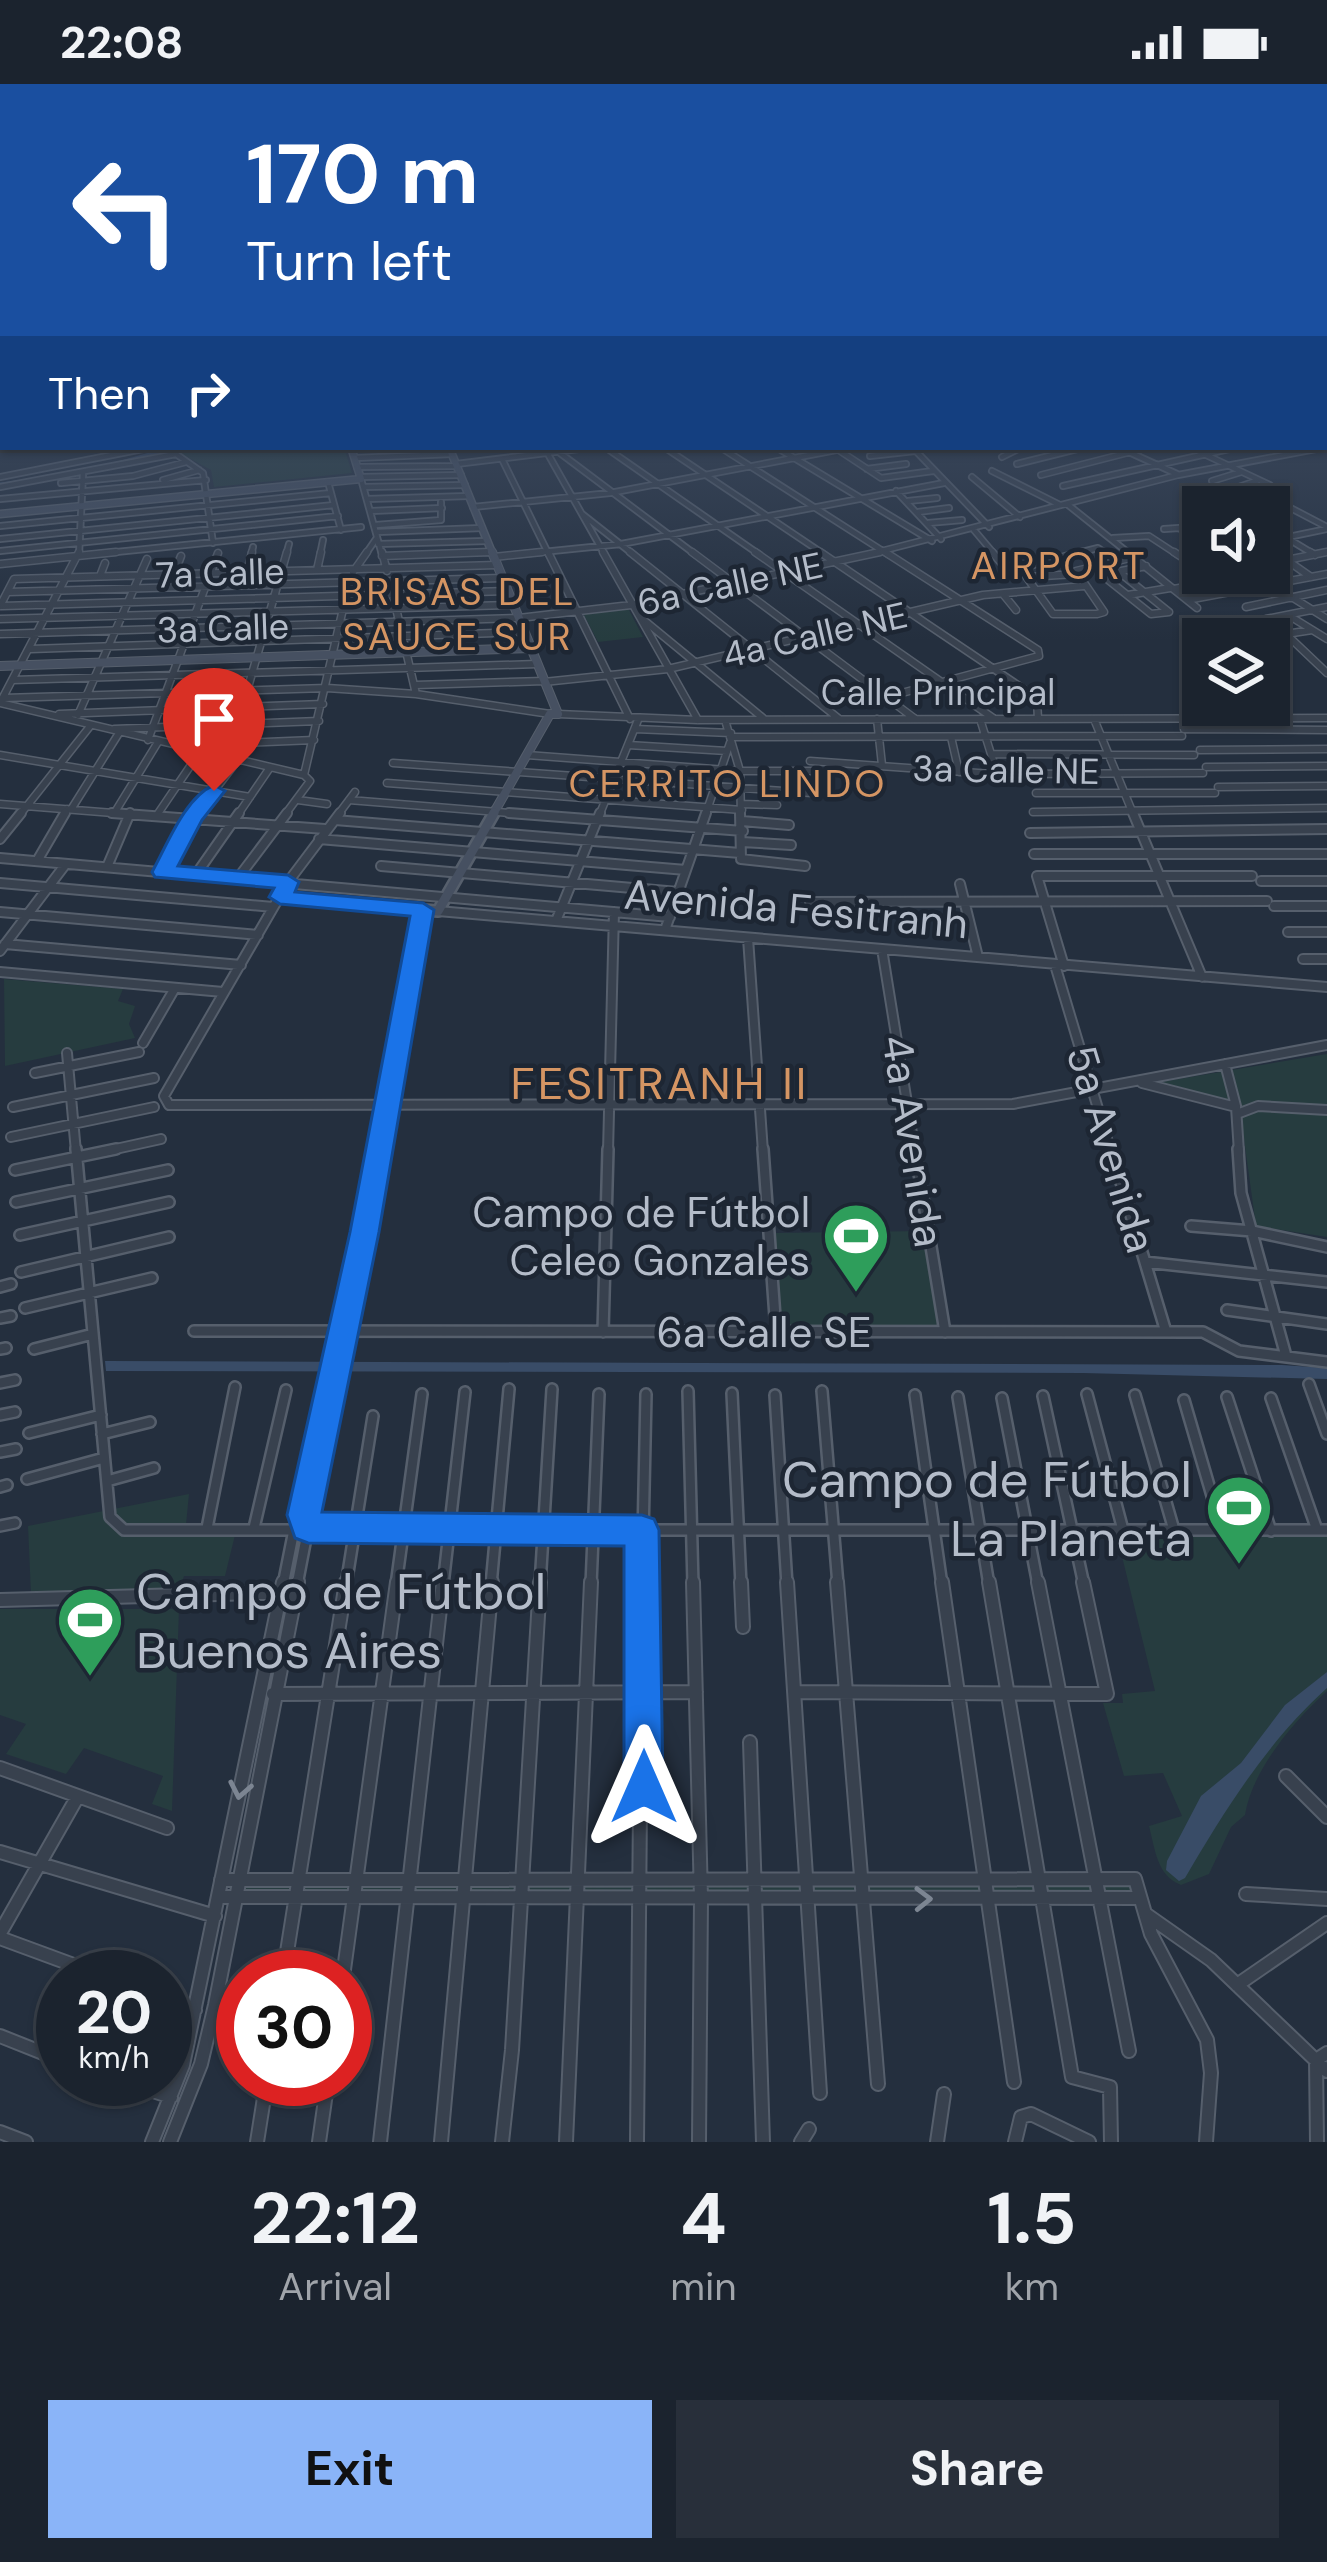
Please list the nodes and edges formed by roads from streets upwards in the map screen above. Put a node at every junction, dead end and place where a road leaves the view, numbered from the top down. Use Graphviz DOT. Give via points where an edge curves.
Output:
graph roads {
  1 [pos="138,450"];
  2 [pos="352,450"];
  3 [pos="546,450"];
  4 [pos="578,450"];
  5 [pos="609,450"];
  6 [pos="668,450"];
  7 [pos="725,450"];
  8 [pos="781,450"];
  9 [pos="827,450"];
  10 [pos="838,450"];
  11 [pos="908,450"];
  12 [pos="915,450"];
  13 [pos="1010,450"];
  14 [pos="1072,450"];
  15 [pos="1125,450"];
  16 [pos="1137,450"];
  17 [pos="1197,450"];
  18 [pos="1214,450"];
  19 [pos="1237,450"];
  20 [pos="1308,450"];
  21 [pos="1129,452"];
  22 [pos="1202,452"];
  23 [pos="560,453"];
  24 [pos="548,454"];
  25 [pos="870,456"];
  26 [pos="355,458"];
  27 [pos="793,458"];
  28 [pos="1002,458"];
  29 [pos="502,459"];
  30 [pos="1253,459"];
  31 [pos="455,461"];
  32 [pos="186,462"];
  33 [pos="906,464"];
  34 [pos="1017,464"];
  35 [pos="1153,464"];
  36 [pos="1226,464"];
  37 [pos="750,466"];
  38 [pos="866,469"];
  39 [pos="199,470"];
  40 [pos="934,471"];
  41 [pos="992,471"];
  42 [pos="1242,471"];
  43 [pos="703,474"];
  44 [pos="1041,475"];
  45 [pos="1178,475"];
  46 [pos="972,476"];
  47 [pos="0,477"];
  48 [pos="82,477"];
  49 [pos="361,478"];
  50 [pos="206,480"];
  51 [pos="1260,480"];
  52 [pos="1212,481"];
  53 [pos="328,482"];
  54 [pos="61,483"];
  55 [pos="944,483"];
  56 [pos="658,484"];
  57 [pos="144,485"];
  58 [pos="465,485"];
  59 [pos="1063,486"];
  60 [pos="1242,486"];
  61 [pos="1268,486"];
  62 [pos="0,487"];
  63 [pos="895,490"];
  64 [pos="82,491"];
  65 [pos="207,492"];
  66 [pos="331,493"];
  67 [pos="610,493"];
  68 [pos="469,496"];
  69 [pos="860,496"];
  70 [pos="573,498"];
  71 [pos="937,498"];
  72 [pos="0,499"];
  73 [pos="368,499"];
  74 [pos="906,501"];
  75 [pos="525,502"];
  76 [pos="82,504"];
  77 [pos="1064,504"];
  78 [pos="334,505"];
  79 [pos="208,506"];
  80 [pos="814,506"];
  81 [pos="473,507"];
  82 [pos="949,508"];
  83 [pos="1290,508"];
  84 [pos="371,511"];
  85 [pos="0,512"];
  86 [pos="916,512"];
  87 [pos="582,514"];
  88 [pos="338,516"];
  89 [pos="768,516"];
  90 [pos="82,518"];
  91 [pos="209,518"];
  92 [pos="1021,518"];
  93 [pos="962,520"];
  94 [pos="927,523"];
  95 [pos="0,526"];
  96 [pos="719,526"];
  97 [pos="989,526"];
  98 [pos="361,527"];
  99 [pos="482,528"];
  100 [pos="1327,528"];
  101 [pos="1164,529"];
  102 [pos="211,530"];
  103 [pos="341,530"];
  104 [pos="974,530"];
  105 [pos="1182,530"];
  106 [pos="81,531"];
  107 [pos="1315,532"];
  108 [pos="377,535"];
  109 [pos="669,536"];
  110 [pos="1290,536"];
  111 [pos="1110,538"];
  112 [pos="0,539"];
  113 [pos="941,539"];
  114 [pos="1290,539"];
  115 [pos="323,540"];
  116 [pos="1327,540"];
  117 [pos="487,541"];
  118 [pos="932,541"];
  119 [pos="81,543"];
  120 [pos="213,543"];
  121 [pos="289,544"];
  122 [pos="621,544"];
  123 [pos="600,547"];
  124 [pos="253,548"];
  125 [pos="0,551"];
  126 [pos="548,551"];
  127 [pos="884,551"];
  128 [pos="218,553"];
  129 [pos="1327,553"];
  130 [pos="1315,555"];
  131 [pos="79,556"];
  132 [pos="181,556"];
  133 [pos="382,556"];
  134 [pos="1134,557"];
  135 [pos="494,558"];
  136 [pos="1182,558"];
  137 [pos="147,560"];
  138 [pos="1290,560"];
  139 [pos="1117,561"];
  140 [pos="1290,561"];
  141 [pos="105,562"];
  142 [pos="836,562"];
  143 [pos="0,564"];
  144 [pos="1146,566"];
  145 [pos="386,568"];
  146 [pos="1020,568"];
  147 [pos="317,570"];
  148 [pos="354,570"];
  149 [pos="282,571"];
  150 [pos="247,572"];
  151 [pos="786,572"];
  152 [pos="1119,572"];
  153 [pos="210,573"];
  154 [pos="174,574"];
  155 [pos="1075,574"];
  156 [pos="1327,574"];
  157 [pos="140,575"];
  158 [pos="100,576"];
  159 [pos="68,577"];
  160 [pos="1027,577"];
  161 [pos="1311,577"];
  162 [pos="502,578"];
  163 [pos="390,581"];
  164 [pos="1290,581"];
  165 [pos="350,582"];
  166 [pos="278,584"];
  167 [pos="734,584"];
  168 [pos="206,586"];
  169 [pos="1084,586"];
  170 [pos="1182,587"];
  171 [pos="1173,588"];
  172 [pos="134,589"];
  173 [pos="1036,590"];
  174 [pos="1327,590"];
  175 [pos="60,591"];
  176 [pos="508,591"];
  177 [pos="8,592"];
  178 [pos="1002,592"];
  179 [pos="1144,592"];
  180 [pos="1223,594"];
  181 [pos="1287,594"];
  182 [pos="393,595"];
  183 [pos="681,595"];
  184 [pos="1128,595"];
  185 [pos="346,596"];
  186 [pos="1292,597"];
  187 [pos="274,598"];
  188 [pos="200,600"];
  189 [pos="1187,600"];
  190 [pos="961,601"];
  191 [pos="127,602"];
  192 [pos="53,604"];
  193 [pos="513,605"];
  194 [pos="631,605"];
  195 [pos="0,606"];
  196 [pos="1246,607"];
  197 [pos="1327,607"];
  198 [pos="396,608"];
  199 [pos="1196,608"];
  200 [pos="343,610"];
  201 [pos="1016,610"];
  202 [pos="1313,610"];
  203 [pos="578,611"];
  204 [pos="270,612"];
  205 [pos="912,613"];
  206 [pos="196,614"];
  207 [pos="638,614"];
  208 [pos="1288,615"];
  209 [pos="121,616"];
  210 [pos="46,618"];
  211 [pos="519,618"];
  212 [pos="1272,618"];
  213 [pos="0,619"];
  214 [pos="1327,619"];
  215 [pos="400,622"];
  216 [pos="341,624"];
  217 [pos="860,625"];
  218 [pos="266,626"];
  219 [pos="190,628"];
  220 [pos="1312,630"];
  221 [pos="114,631"];
  222 [pos="524,632"];
  223 [pos="38,633"];
  224 [pos="0,634"];
  225 [pos="404,637"];
  226 [pos="807,637"];
  227 [pos="338,639"];
  228 [pos="1327,639"];
  229 [pos="262,641"];
  230 [pos="185,643"];
  231 [pos="107,646"];
  232 [pos="531,648"];
  233 [pos="29,649"];
  234 [pos="754,650"];
  235 [pos="410,652"];
  236 [pos="334,655"];
  237 [pos="257,657"];
  238 [pos="179,659"];
  239 [pos="99,662"];
  240 [pos="1327,662"];
  241 [pos="697,663"];
  242 [pos="1316,663"];
  243 [pos="537,664"];
  244 [pos="20,665"];
  245 [pos="0,666"];
  246 [pos="413,668"];
  247 [pos="668,669"];
  248 [pos="998,670"];
  249 [pos="332,671"];
  250 [pos="252,673"];
  251 [pos="1327,674"];
  252 [pos="611,675"];
  253 [pos="173,676"];
  254 [pos="93,678"];
  255 [pos="12,680"];
  256 [pos="544,681"];
  257 [pos="943,684"];
  258 [pos="327,688"];
  259 [pos="248,690"];
  260 [pos="416,690"];
  261 [pos="167,693"];
  262 [pos="86,695"];
  263 [pos="887,697"];
  264 [pos="2,703"];
  265 [pos="323,704"];
  266 [pos="243,707"];
  267 [pos="160,710"];
  268 [pos="554,714"];
  269 [pos="77,717"];
  270 [pos="914,718"];
  271 [pos="764,719"];
  272 [pos="839,719"];
  273 [pos="877,719"];
  274 [pos="980,719"];
  275 [pos="994,719"];
  276 [pos="1038,719"];
  277 [pos="1094,719"];
  278 [pos="698,720"];
  279 [pos="725,720"];
  280 [pos="320,721"];
  281 [pos="1326,722"];
  282 [pos="634,723"];
  283 [pos="238,724"];
  284 [pos="91,725"];
  285 [pos="154,727"];
  286 [pos="106,729"];
  287 [pos="119,733"];
  288 [pos="732,735"];
  289 [pos="1102,736"];
  290 [pos="880,737"];
  291 [pos="951,737"];
  292 [pos="986,737"];
  293 [pos="148,740"];
  294 [pos="314,740"];
  295 [pos="158,742"];
  296 [pos="232,743"];
  297 [pos="176,746"];
  298 [pos="628,746"];
  299 [pos="1327,749"];
  300 [pos="728,751"];
  301 [pos="991,754"];
  302 [pos="0,755"];
  303 [pos="527,755"];
  304 [pos="1109,755"];
  305 [pos="195,759"];
  306 [pos="237,761"];
  307 [pos="810,761"];
  308 [pos="393,763"];
  309 [pos="621,763"];
  310 [pos="60,764"];
  311 [pos="883,766"];
  312 [pos="1327,766"];
  313 [pos="269,770"];
  314 [pos="721,770"];
  315 [pos="96,771"];
  316 [pos="740,771"];
  317 [pos="812,771"];
  318 [pos="959,772"];
  319 [pos="1117,772"];
  320 [pos="997,773"];
  321 [pos="304,775"];
  322 [pos="515,775"];
  323 [pos="136,778"];
  324 [pos="613,782"];
  325 [pos="386,783"];
  326 [pos="178,784"];
  327 [pos="1327,786"];
  328 [pos="715,788"];
  329 [pos="741,790"];
  330 [pos="214,791"];
  331 [pos="355,792"];
  332 [pos="506,792"];
  333 [pos="812,793"];
  334 [pos="1036,794"];
  335 [pos="1125,794"];
  336 [pos="250,797"];
  337 [pos="298,800"];
  338 [pos="349,800"];
  339 [pos="605,800"];
  340 [pos="0,804"];
  341 [pos="327,804"];
  342 [pos="777,805"];
  343 [pos="26,806"];
  344 [pos="741,807"];
  345 [pos="707,808"];
  346 [pos="1327,808"];
  347 [pos="69,809"];
  348 [pos="115,812"];
  349 [pos="494,812"];
  350 [pos="1033,812"];
  351 [pos="1133,812"];
  352 [pos="130,813"];
  353 [pos="158,815"];
  354 [pos="193,818"];
  355 [pos="334,820"];
  356 [pos="597,820"];
  357 [pos="742,820"];
  358 [pos="232,821"];
  359 [pos="278,824"];
  360 [pos="789,825"];
  361 [pos="701,828"];
  362 [pos="1327,829"];
  363 [pos="326,830"];
  364 [pos="743,831"];
  365 [pos="483,832"];
  366 [pos="1142,832"];
  367 [pos="1030,833"];
  368 [pos="0,838"];
  369 [pos="320,838"];
  370 [pos="589,840"];
  371 [pos="742,842"];
  372 [pos="791,845"];
  373 [pos="694,849"];
  374 [pos="471,853"];
  375 [pos="1034,854"];
  376 [pos="1151,854"];
  377 [pos="1327,854"];
  378 [pos="742,857"];
  379 [pos="0,858"];
  380 [pos="37,861"];
  381 [pos="580,861"];
  382 [pos="66,863"];
  383 [pos="382,866"];
  384 [pos="805,866"];
  385 [pos="107,867"];
  386 [pos="686,870"];
  387 [pos="163,872"];
  388 [pos="459,873"];
  389 [pos="196,874"];
  390 [pos="1160,876"];
  391 [pos="238,878"];
  392 [pos="1327,881"];
  393 [pos="288,882"];
  394 [pos="0,883"];
  395 [pos="571,883"];
  396 [pos="960,884"];
  397 [pos="48,887"];
  398 [pos="678,892"];
  399 [pos="280,897"];
  400 [pos="446,897"];
  401 [pos="1170,900"];
  402 [pos="964,901"];
  403 [pos="1045,901"];
  404 [pos="809,902"];
  405 [pos="1327,906"];
  406 [pos="274,907"];
  407 [pos="561,907"];
  408 [pos="423,910"];
  409 [pos="438,910"];
  410 [pos="614,912"];
  411 [pos="0,913"];
  412 [pos="28,914"];
  413 [pos="670,917"];
  414 [pos="556,921"];
  415 [pos="613,926"];
  416 [pos="665,930"];
  417 [pos="1288,932"];
  418 [pos="1327,932"];
  419 [pos="258,935"];
  420 [pos="748,938"];
  421 [pos="3,948"];
  422 [pos="882,949"];
  423 [pos="978,958"];
  424 [pos="1303,959"];
  425 [pos="1327,959"];
  426 [pos="241,965"];
  427 [pos="1060,965"];
  428 [pos="0,972"];
  429 [pos="1202,977"];
  430 [pos="1327,987"];
  431 [pos="175,988"];
  432 [pos="223,992"];
  433 [pos="1327,1045"];
  434 [pos="67,1053"];
  435 [pos="1225,1064"];
  436 [pos="69,1066"];
  437 [pos="34,1073"];
  438 [pos="154,1078"];
  439 [pos="1135,1082"];
  440 [pos="1093,1090"];
  441 [pos="71,1094"];
  442 [pos="387,1104"];
  443 [pos="609,1104"];
  444 [pos="760,1104"];
  445 [pos="908,1106"];
  446 [pos="13,1107"];
  447 [pos="154,1107"];
  448 [pos="1236,1111"];
  449 [pos="1327,1111"];
  450 [pos="75,1125"];
  451 [pos="11,1137"];
  452 [pos="161,1139"];
  453 [pos="77,1157"];
  454 [pos="15,1170"];
  455 [pos="168,1170"];
  456 [pos="80,1189"];
  457 [pos="16,1202"];
  458 [pos="169,1202"];
  459 [pos="83,1221"];
  460 [pos="1191,1226"];
  461 [pos="1252,1231"];
  462 [pos="20,1235"];
  463 [pos="169,1237"];
  464 [pos="1327,1247"];
  465 [pos="86,1258"];
  466 [pos="1145,1262"];
  467 [pos="21,1272"];
  468 [pos="1263,1274"];
  469 [pos="152,1278"];
  470 [pos="1327,1282"];
  471 [pos="90,1293"];
  472 [pos="25,1308"];
  473 [pos="1227,1310"];
  474 [pos="1276,1315"];
  475 [pos="1327,1324"];
  476 [pos="194,1331"];
  477 [pos="342,1331"];
  478 [pos="603,1332"];
  479 [pos="776,1332"];
  480 [pos="945,1332"];
  481 [pos="1166,1332"];
  482 [pos="93,1334"];
  483 [pos="34,1349"];
  484 [pos="1286,1356"];
  485 [pos="1327,1362"];
  486 [pos="15,1380"];
  487 [pos="0,1383"];
  488 [pos="1309,1384"];
  489 [pos="236,1388"];
  490 [pos="509,1389"];
  491 [pos="552,1389"];
  492 [pos="286,1390"];
  493 [pos="821,1390"];
  494 [pos="688,1391"];
  495 [pos="465,1392"];
  496 [pos="732,1393"];
  497 [pos="422,1394"];
  498 [pos="599,1394"];
  499 [pos="646,1394"];
  500 [pos="1088,1394"];
  501 [pos="775,1395"];
  502 [pos="914,1395"];
  503 [pos="1135,1395"];
  504 [pos="1043,1396"];
  505 [pos="958,1397"];
  506 [pos="1227,1397"];
  507 [pos="1002,1398"];
  508 [pos="1271,1398"];
  509 [pos="1184,1400"];
  510 [pos="15,1412"];
  511 [pos="0,1415"];
  512 [pos="100,1415"];
  513 [pos="373,1416"];
  514 [pos="150,1422"];
  515 [pos="28,1432"];
  516 [pos="102,1434"];
  517 [pos="1327,1434"];
  518 [pos="16,1449"];
  519 [pos="0,1452"];
  520 [pos="104,1458"];
  521 [pos="154,1468"];
  522 [pos="27,1479"];
  523 [pos="107,1481"];
  524 [pos="306,1521"];
  525 [pos="15,1523"];
  526 [pos="0,1526"];
  527 [pos="543,1526"];
  528 [pos="593,1526"];
  529 [pos="357,1527"];
  530 [pos="404,1527"];
  531 [pos="448,1527"];
  532 [pos="496,1527"];
  533 [pos="207,1528"];
  534 [pos="254,1528"];
  535 [pos="292,1528"];
  536 [pos="831,1528"];
  537 [pos="936,1529"];
  538 [pos="982,1529"];
  539 [pos="1025,1529"];
  540 [pos="1322,1529"];
  541 [pos="642,1530"];
  542 [pos="1123,1530"];
  543 [pos="1174,1530"];
  544 [pos="1222,1530"];
  545 [pos="692,1531"];
  546 [pos="1073,1531"];
  547 [pos="1271,1531"];
  548 [pos="738,1532"];
  549 [pos="784,1532"];
  550 [pos="280,1591"];
  551 [pos="295,1592"];
  552 [pos="0,1600"];
  553 [pos="743,1627"];
  554 [pos="696,1692"];
  555 [pos="795,1692"];
  556 [pos="847,1692"];
  557 [pos="955,1692"];
  558 [pos="431,1693"];
  559 [pos="644,1693"];
  560 [pos="1006,1693"];
  561 [pos="1058,1693"];
  562 [pos="273,1694"];
  563 [pos="328,1694"];
  564 [pos="380,1694"];
  565 [pos="481,1694"];
  566 [pos="531,1695"];
  567 [pos="586,1695"];
  568 [pos="750,1742"];
  569 [pos="0,1768"];
  570 [pos="1286,1776"];
  571 [pos="78,1796"];
  572 [pos="1327,1817"];
  573 [pos="167,1828"];
  574 [pos="0,1852"];
  575 [pos="38,1865"];
  576 [pos="221,1880"];
  577 [pos="238,1880"];
  578 [pos="984,1880"];
  579 [pos="1041,1880"];
  580 [pos="299,1881"];
  581 [pos="356,1881"];
  582 [pos="411,1881"];
  583 [pos="465,1881"];
  584 [pos="520,1881"];
  585 [pos="578,1881"];
  586 [pos="644,1881"];
  587 [pos="700,1881"];
  588 [pos="754,1881"];
  589 [pos="1098,1881"];
  590 [pos="809,1882"];
  591 [pos="865,1882"];
  592 [pos="1246,1894"];
  593 [pos="235,1897"];
  594 [pos="218,1898"];
  595 [pos="296,1898"];
  596 [pos="354,1898"];
  597 [pos="409,1898"];
  598 [pos="464,1898"];
  599 [pos="519,1898"];
  600 [pos="577,1898"];
  601 [pos="644,1898"];
  602 [pos="700,1898"];
  603 [pos="754,1898"];
  604 [pos="810,1898"];
  605 [pos="988,1898"];
  606 [pos="1043,1898"];
  607 [pos="1100,1898"];
  608 [pos="1139,1898"];
  609 [pos="864,1899"];
  610 [pos="1327,1899"];
  611 [pos="1147,1914"];
  612 [pos="214,1916"];
  613 [pos="1327,1923"];
  614 [pos="0,1935"];
  615 [pos="38,1950"];
  616 [pos="288,1950"];
  617 [pos="347,1950"];
  618 [pos="1237,1985"];
  619 [pos="192,2009"];
  620 [pos="195,2010"];
  621 [pos="192,2021"];
  622 [pos="0,2036"];
  623 [pos="36,2050"];
  624 [pos="1129,2051"];
  625 [pos="1323,2061"];
  626 [pos="1014,2082"];
  627 [pos="878,2084"];
  628 [pos="820,2093"];
  629 [pos="944,2094"];
  630 [pos="167,2106"];
  631 [pos="263,2106"];
  632 [pos="324,2106"];
  633 [pos="0,2132"];
  634 [pos="26,2142"];
  635 [pos="152,2142"];
  636 [pos="170,2142"];
  637 [pos="257,2142"];
  638 [pos="319,2142"];
  639 [pos="380,2142"];
  640 [pos="441,2142"];
  641 [pos="502,2142"];
  642 [pos="566,2142"];
  643 [pos="637,2142"];
  644 [pos="699,2142"];
  645 [pos="763,2142"];
  646 [pos="938,2142"];
  647 [pos="1015,2142"];
  648 [pos="1089,2142"];
  649 [pos="1111,2142"];
  650 [pos="1206,2142"];
  651 [pos="1317,2142"];
  1 -- 47 [label="street"];
  2 -- 26 [label="street"];
  3 -- 24 [label="street"];
  4 -- 23 [label="street"];
  5 -- 56 [label="street"];
  6 -- 43 [label="street"];
  7 -- 37 [label="street"];
  8 -- 27 [label="street"];
  9 -- 27 [label="street"];
  10 -- 38 [label="street"];
  11 -- 25 [label="street"];
  12 -- 40 [label="street"];
  13 -- 28 [label="street"];
  14 -- 34 [label="street"];
  15 -- 21 [label="street"];
  16 -- 21 [label="street"];
  17 -- 22 [label="street"];
  18 -- 22 [label="street"];
  19 -- 30 [label="street"];
  20 -- 30 [label="street, 6a Calle NE"];
  21 -- 35 [label="street"];
  21 -- 44 [label="street"];
  22 -- 35 [label="street"];
  22 -- 36 [label="street"];
  23 -- 24 [label="street"];
  23 -- 67 [label="street"];
  24 -- 29 [label="street"];
  24 -- 70 [label="street"];
  26 -- 31 [label="street"];
  26 -- 49 [label="street"];
  27 -- 37 [label="street"];
  27 -- 69 [label="street"];
  29 -- 31 [label="street"];
  29 -- 75 [label="street"];
  30 -- 36 [label="street, 6a Calle NE"];
  31 -- 49 [label="street"];
  31 -- 58 [label="street"];
  32 -- 39 [label="street"];
  32 -- 48 [label="street" via="133,476"];
  32 -- 48 [label="street" via="169,454"];
  33 -- 38 [label="street"];
  35 -- 45 [label="street"];
  35 -- 59 [label="street"];
  36 -- 42 [label="street"];
  36 -- 45 [label="street, 6a Calle NE"];
  37 -- 43 [label="street"];
  37 -- 80 [label="street"];
  38 -- 40 [label="street" via="878,477"];
  39 -- 50 [label="street"];
  39 -- 57 [label="street"];
  40 -- 55 [label="street"];
  41 -- 77 [label="street"];
  42 -- 51 [label="street"];
  42 -- 52 [label="street"];
  43 -- 56 [label="street"];
  43 -- 89 [label="street"];
  45 -- 77 [label="street, 6a Calle NE"];
  46 -- 92 [label="street"];
  48 -- 54 [label="street"];
  48 -- 62 [label="street"];
  48 -- 64 [label="street"];
  49 -- 53 [label="street"];
  49 -- 58 [label="street"];
  49 -- 65 [label="street"];
  49 -- 73 [label="street"];
  50 -- 57 [label="street"];
  50 -- 65 [label="street"];
  51 -- 60 [label="street"];
  51 -- 61 [label="street"];
  53 -- 65 [label="street"];
  53 -- 66 [label="street"];
  55 -- 63 [label="street"];
  55 -- 97 [label="street"];
  56 -- 67 [label="street"];
  56 -- 96 [label="street"];
  57 -- 64 [label="street"];
  58 -- 68 [label="street"];
  63 -- 69 [label="street"];
  63 -- 74 [label="street"];
  64 -- 72 [label="street"];
  64 -- 76 [label="street"];
  65 -- 76 [label="street"];
  65 -- 79 [label="street"];
  66 -- 78 [label="street"];
  66 -- 79 [label="street"];
  67 -- 70 [label="street"];
  67 -- 109 [label="street"];
  68 -- 73 [label="street"];
  68 -- 81 [label="street"];
  69 -- 80 [label="street"];
  69 -- 118 [label="street"];
  70 -- 75 [label="street"];
  70 -- 87 [label="street"];
  71 -- 74 [label="street"];
  73 -- 84 [label="street"];
  74 -- 86 [label="street"];
  75 -- 81 [label="street"];
  75 -- 126 [label="street"];
  76 -- 85 [label="street"];
  76 -- 90 [label="street"];
  77 -- 92 [label="street, 6a Calle NE"];
  77 -- 111 [label="street"];
  78 -- 88 [label="street"];
  78 -- 91 [label="street"];
  79 -- 90 [label="street"];
  79 -- 91 [label="street"];
  80 -- 89 [label="street"];
  80 -- 127 [label="street"];
  81 -- 99 [label="street"];
  82 -- 86 [label="street"];
  83 -- 100 [label="street"];
  84 -- 108 [label="street"];
  84 -- 108 [label="street" via="441,505 442,519"];
  86 -- 94 [label="street"];
  87 -- 122 [label="street"];
  87 -- 123 [label="street"];
  88 -- 102 [label="street"];
  88 -- 103 [label="street"];
  89 -- 96 [label="street"];
  89 -- 142 [label="street"];
  90 -- 95 [label="street"];
  90 -- 106 [label="street"];
  91 -- 102 [label="street"];
  91 -- 106 [label="street"];
  92 -- 97 [label="street, 6a Calle NE"];
  93 -- 94 [label="street"];
  94 -- 113 [label="street"];
  96 -- 109 [label="street"];
  96 -- 151 [label="street"];
  97 -- 104 [label="street, 6a Calle NE"];
  98 -- 103 [label="street"];
  99 -- 108 [label="street"];
  99 -- 117 [label="street"];
  100 -- 107 [label="street"];
  101 -- 105 [label="street"];
  102 -- 119 [label="street"];
  102 -- 120 [label="street"];
  103 -- 120 [label="street"];
  104 -- 113 [label="street, 6a Calle NE"];
  104 -- 146 [label="street" via="1001,563"];
  106 -- 112 [label="street"];
  106 -- 119 [label="street"];
  107 -- 110 [label="street"];
  107 -- 116 [label="street"];
  108 -- 117 [label="street"];
  108 -- 133 [label="street"];
  108 -- 148 [label="street"];
  109 -- 122 [label="street"];
  109 -- 167 [label="street"];
  111 -- 134 [label="street"];
  111 -- 136 [label="street" via="1149,536"];
  113 -- 118 [label="street, 6a Calle NE"];
  114 -- 130 [label="street"];
  115 -- 147 [label="street"];
  117 -- 135 [label="street"];
  118 -- 127 [label="street, 6a Calle NE"];
  119 -- 125 [label="street"];
  119 -- 131 [label="street"];
  120 -- 131 [label="street"];
  121 -- 149 [label="street"];
  122 -- 123 [label="street"];
  122 -- 183 [label="street"];
  123 -- 126 [label="street"];
  123 -- 194 [label="street"];
  124 -- 150 [label="street"];
  126 -- 135 [label="street"];
  126 -- 203 [label="street"];
  127 -- 142 [label="street, 6a Calle NE"];
  127 -- 190 [label="street"];
  128 -- 153 [label="street"];
  129 -- 130 [label="street"];
  130 -- 138 [label="street"];
  131 -- 143 [label="street"];
  131 -- 159 [label="street"];
  132 -- 154 [label="street"];
  133 -- 135 [label="street"];
  133 -- 145 [label="street"];
  134 -- 139 [label="street"];
  134 -- 144 [label="street"];
  135 -- 145 [label="street, 7a Calle"];
  135 -- 162 [label="street"];
  137 -- 157 [label="street"];
  139 -- 146 [label="street" via="1098,548"];
  139 -- 155 [label="street"];
  140 -- 161 [label="street"];
  141 -- 158 [label="street"];
  142 -- 151 [label="street, 6a Calle NE"];
  142 -- 205 [label="street"];
  144 -- 152 [label="street"];
  144 -- 171 [label="street"];
  145 -- 148 [label="street, 7a Calle"];
  145 -- 163 [label="street"];
  146 -- 160 [label="street"];
  147 -- 148 [label="street, 7a Calle"];
  147 -- 149 [label="street, 7a Calle"];
  148 -- 165 [label="street"];
  149 -- 150 [label="street, 7a Calle"];
  149 -- 166 [label="street"];
  150 -- 153 [label="street, 7a Calle"];
  151 -- 167 [label="street, 6a Calle NE"];
  151 -- 217 [label="street"];
  152 -- 179 [label="street"];
  152 -- 184 [label="street" via="1102,575"];
  153 -- 154 [label="street, 7a Calle"];
  153 -- 168 [label="street"];
  154 -- 157 [label="street, 7a Calle"];
  155 -- 160 [label="street"];
  155 -- 169 [label="street"];
  156 -- 161 [label="street"];
  157 -- 158 [label="street, 7a Calle"];
  157 -- 172 [label="street"];
  158 -- 159 [label="street, 7a Calle"];
  159 -- 175 [label="street"];
  159 -- 177 [label="street, 7a Calle" via="14,579"];
  160 -- 173 [label="street"];
  161 -- 164 [label="street"];
  162 -- 163 [label="street"];
  162 -- 176 [label="street"];
  163 -- 165 [label="street"];
  163 -- 182 [label="street"];
  165 -- 166 [label="street"];
  165 -- 185 [label="street"];
  166 -- 168 [label="street"];
  166 -- 187 [label="street"];
  167 -- 183 [label="street, 6a Calle NE"];
  167 -- 226 [label="street"];
  168 -- 172 [label="street"];
  168 -- 188 [label="street"];
  169 -- 173 [label="street, 4a Calle NE"];
  169 -- 173 [label="street" via="1103,612 1058,615"];
  170 -- 171 [label="street"];
  171 -- 179 [label="street"];
  171 -- 189 [label="street"];
  172 -- 175 [label="street"];
  172 -- 191 [label="street"];
  173 -- 178 [label="street, 4a Calle NE"];
  174 -- 186 [label="street"];
  175 -- 177 [label="street"];
  175 -- 192 [label="street"];
  176 -- 182 [label="street"];
  176 -- 193 [label="street"];
  177 -- 195 [label="street"];
  178 -- 190 [label="street, 4a Calle NE"];
  178 -- 201 [label="street"];
  179 -- 184 [label="street"];
  179 -- 184 [label="street" via="1169,612 1151,614"];
  180 -- 189 [label="street"];
  181 -- 186 [label="street"];
  182 -- 185 [label="street"];
  182 -- 198 [label="street"];
  183 -- 194 [label="street, 6a Calle NE"];
  183 -- 234 [label="street"];
  185 -- 187 [label="street"];
  185 -- 200 [label="street"];
  186 -- 196 [label="street"];
  186 -- 202 [label="street"];
  187 -- 188 [label="street"];
  187 -- 204 [label="street"];
  188 -- 191 [label="street"];
  188 -- 206 [label="street"];
  189 -- 199 [label="street"];
  190 -- 205 [label="street, 4a Calle NE"];
  190 -- 248 [label="street" via="1038,650 1033,660"];
  191 -- 192 [label="street"];
  191 -- 209 [label="street"];
  192 -- 195 [label="street"];
  192 -- 210 [label="street"];
  193 -- 198 [label="street"];
  193 -- 211 [label="street"];
  194 -- 203 [label="street, 6a Calle NE"];
  194 -- 207 [label="street"];
  197 -- 202 [label="street"];
  198 -- 200 [label="street"];
  198 -- 215 [label="street"];
  200 -- 204 [label="street"];
  200 -- 216 [label="street"];
  202 -- 208 [label="street"];
  202 -- 214 [label="street"];
  203 -- 211 [label="street, 6a Calle NE"];
  203 -- 252 [label="street"];
  204 -- 206 [label="street"];
  204 -- 218 [label="street"];
  205 -- 217 [label="street, 4a Calle NE"];
  205 -- 248 [label="street"];
  206 -- 209 [label="street"];
  206 -- 219 [label="street"];
  207 -- 241 [label="street"];
  207 -- 247 [label="street"];
  208 -- 212 [label="street"];
  208 -- 220 [label="street"];
  209 -- 210 [label="street"];
  209 -- 221 [label="street"];
  210 -- 213 [label="street"];
  210 -- 223 [label="street"];
  211 -- 215 [label="street, 3a Calle"];
  211 -- 222 [label="street"];
  215 -- 216 [label="street, 3a Calle"];
  215 -- 225 [label="street"];
  216 -- 218 [label="street, 3a Calle"];
  216 -- 227 [label="street"];
  217 -- 226 [label="street, 4a Calle NE"];
  217 -- 257 [label="street"];
  218 -- 219 [label="street, 3a Calle"];
  218 -- 229 [label="street"];
  219 -- 221 [label="street, 3a Calle"];
  219 -- 230 [label="street"];
  220 -- 228 [label="street"];
  220 -- 242 [label="street" via="1286,634"];
  221 -- 223 [label="street, 3a Calle"];
  221 -- 231 [label="street"];
  222 -- 225 [label="street"];
  222 -- 232 [label="street"];
  223 -- 224 [label="street, 3a Calle"];
  223 -- 233 [label="street"];
  225 -- 227 [label="street"];
  225 -- 235 [label="street"];
  226 -- 234 [label="street, 4a Calle NE"];
  226 -- 263 [label="street"];
  227 -- 229 [label="street"];
  227 -- 236 [label="street"];
  229 -- 230 [label="street"];
  229 -- 237 [label="street"];
  230 -- 231 [label="street"];
  230 -- 238 [label="street"];
  231 -- 233 [label="street"];
  231 -- 239 [label="street"];
  232 -- 235 [label="street"];
  232 -- 243 [label="street"];
  233 -- 244 [label="street"];
  234 -- 241 [label="street, 4a Calle NE"];
  234 -- 272 [label="street"];
  235 -- 236 [label="street"];
  235 -- 246 [label="street"];
  236 -- 237 [label="street"];
  236 -- 249 [label="street"];
  237 -- 238 [label="street"];
  237 -- 250 [label="street"];
  238 -- 239 [label="street"];
  238 -- 253 [label="street"];
  239 -- 244 [label="street"];
  239 -- 254 [label="street"];
  240 -- 242 [label="street"];
  241 -- 247 [label="street, 4a Calle NE"];
  241 -- 271 [label="street"];
  242 -- 251 [label="street"];
  243 -- 246 [label="street"];
  243 -- 256 [label="street"];
  244 -- 245 [label="street"];
  244 -- 255 [label="street"];
  246 -- 249 [label="street"];
  246 -- 260 [label="street"];
  247 -- 252 [label="street, 4a Calle NE"];
  247 -- 278 [label="street"];
  248 -- 257 [label="street"];
  248 -- 276 [label="street" via="1037,700"];
  249 -- 250 [label="street"];
  249 -- 258 [label="street"];
  250 -- 253 [label="street"];
  250 -- 259 [label="street"];
  252 -- 256 [label="street, 4a Calle NE"];
  252 -- 282 [label="street"];
  253 -- 254 [label="street"];
  253 -- 261 [label="street"];
  254 -- 255 [label="street"];
  254 -- 262 [label="street"];
  255 -- 264 [label="street"];
  256 -- 260 [label="street, 3a Calle"];
  256 -- 268 [label="street"];
  257 -- 263 [label="street"];
  257 -- 275 [label="street"];
  258 -- 259 [label="street, 3a Calle"];
  258 -- 260 [label="street, 3a Calle"];
  258 -- 265 [label="street"];
  259 -- 261 [label="street, 3a Calle"];
  259 -- 266 [label="street"];
  260 -- 268 [label="street, Calle Principal"];
  261 -- 262 [label="street, 3a Calle"];
  261 -- 267 [label="street"];
  262 -- 264 [label="street, 3a Calle"];
  262 -- 269 [label="street"];
  263 -- 270 [label="street"];
  264 -- 269 [label="street"];
  265 -- 266 [label="street"];
  265 -- 280 [label="street"];
  266 -- 267 [label="street"];
  266 -- 283 [label="street"];
  267 -- 269 [label="street"];
  267 -- 285 [label="street"];
  268 -- 282 [label="street, Calle Principal"];
  268 -- 303 [label="street"];
  269 -- 284 [label="street"];
  270 -- 273 [label="street, Calle Principal"];
  270 -- 274 [label="street, Calle Principal"];
  271 -- 272 [label="street, Calle Principal"];
  271 -- 279 [label="street, Calle Principal"];
  272 -- 273 [label="street, Calle Principal"];
  273 -- 290 [label="street"];
  274 -- 275 [label="street, Calle Principal"];
  274 -- 292 [label="street"];
  275 -- 276 [label="street, Calle Principal"];
  276 -- 277 [label="street, Calle Principal"];
  277 -- 281 [label="street, Calle Principal"];
  277 -- 289 [label="street"];
  278 -- 279 [label="street, Calle Principal"];
  278 -- 282 [label="street, Calle Principal"];
  279 -- 288 [label="street"];
  280 -- 283 [label="street"];
  280 -- 294 [label="street"];
  281 -- 289 [label="street, 4a Calle NE"];
  282 -- 288 [label="street, 4a Calle NE"];
  282 -- 298 [label="street"];
  283 -- 285 [label="street"];
  283 -- 296 [label="street"];
  284 -- 286 [label="street"];
  284 -- 310 [label="street"];
  285 -- 286 [label="street"];
  285 -- 293 [label="street"];
  286 -- 287 [label="street"];
  287 -- 293 [label="street"];
  287 -- 315 [label="street"];
  288 -- 290 [label="street, 4a Calle NE"];
  288 -- 300 [label="street"];
  288 -- 316 [label="street"];
  289 -- 292 [label="street, 4a Calle NE"];
  289 -- 304 [label="street"];
  290 -- 291 [label="street, 4a Calle NE"];
  290 -- 311 [label="street"];
  291 -- 292 [label="street, 4a Calle NE"];
  291 -- 318 [label="street"];
  292 -- 301 [label="street"];
  293 -- 295 [label="street"];
  294 -- 296 [label="street"];
  294 -- 321 [label="street"];
  295 -- 297 [label="street"];
  295 -- 323 [label="street"];
  296 -- 297 [label="street"];
  297 -- 306 [label="street"];
  298 -- 300 [label="street"];
  298 -- 309 [label="street"];
  299 -- 304 [label="street"];
  300 -- 314 [label="street"];
  301 -- 304 [label="street"];
  301 -- 320 [label="street"];
  302 -- 310 [label="street"];
  303 -- 309 [label="street"];
  303 -- 322 [label="street"];
  304 -- 319 [label="street"];
  305 -- 326 [label="street"];
  306 -- 313 [label="street"];
  306 -- 330 [label="street"];
  307 -- 311 [label="street, 3a Calle NE"];
  308 -- 322 [label="street"];
  309 -- 314 [label="street"];
  309 -- 324 [label="street"];
  310 -- 315 [label="street"];
  310 -- 343 [label="street"];
  311 -- 318 [label="street, 3a Calle NE"];
  312 -- 319 [label="street, 3a Calle NE"];
  313 -- 321 [label="street"];
  313 -- 336 [label="street"];
  314 -- 316 [label="street"];
  314 -- 328 [label="street"];
  315 -- 323 [label="street"];
  315 -- 347 [label="street"];
  316 -- 317 [label="street"];
  316 -- 329 [label="street"];
  318 -- 320 [label="street, 3a Calle NE"];
  319 -- 320 [label="street, 3a Calle NE"];
  319 -- 335 [label="street"];
  321 -- 337 [label="street" via="310,781"];
  322 -- 324 [label="street"];
  322 -- 332 [label="street"];
  323 -- 326 [label="street"];
  323 -- 348 [label="street"];
  324 -- 328 [label="street"];
  324 -- 339 [label="street"];
  325 -- 332 [label="street"];
  326 -- 330 [label="street"];
  326 -- 353 [label="street"];
  327 -- 335 [label="street"];
  328 -- 329 [label="street"];
  328 -- 345 [label="street"];
  329 -- 333 [label="street"];
  329 -- 344 [label="street"];
  330 -- 336 [label="street"];
  330 -- 354 [label="street"];
  331 -- 338 [label="street"];
  332 -- 339 [label="street"];
  332 -- 349 [label="street"];
  334 -- 335 [label="street"];
  335 -- 351 [label="street"];
  336 -- 358 [label="street"];
  337 -- 341 [label="street"];
  337 -- 359 [label="street"];
  338 -- 349 [label="street"];
  338 -- 355 [label="street"];
  339 -- 345 [label="street"];
  339 -- 356 [label="street"];
  340 -- 343 [label="street"];
  342 -- 344 [label="street"];
  343 -- 347 [label="street"];
  343 -- 368 [label="street"];
  344 -- 345 [label="street"];
  344 -- 357 [label="street"];
  345 -- 361 [label="street"];
  346 -- 351 [label="street"];
  347 -- 348 [label="street"];
  347 -- 380 [label="street"];
  348 -- 352 [label="street"];
  349 -- 356 [label="street"];
  349 -- 365 [label="street"];
  350 -- 351 [label="street"];
  351 -- 366 [label="street"];
  352 -- 353 [label="street"];
  352 -- 385 [label="street"];
  353 -- 354 [label="street"];
  354 -- 358 [label="street"];
  354 -- 387 [label="street"];
  355 -- 363 [label="street"];
  355 -- 365 [label="street"];
  356 -- 361 [label="street"];
  356 -- 370 [label="street"];
  357 -- 360 [label="street"];
  357 -- 364 [label="street"];
  358 -- 359 [label="street"];
  358 -- 389 [label="street"];
  359 -- 363 [label="street"];
  359 -- 391 [label="street"];
  361 -- 364 [label="street"];
  361 -- 373 [label="street"];
  362 -- 366 [label="street"];
  363 -- 369 [label="street"];
  364 -- 371 [label="street"];
  365 -- 370 [label="street"];
  365 -- 374 [label="street"];
  366 -- 367 [label="street"];
  366 -- 376 [label="street"];
  369 -- 374 [label="street"];
  369 -- 393 [label="street"];
  370 -- 373 [label="street"];
  370 -- 381 [label="street"];
  371 -- 372 [label="street"];
  371 -- 378 [label="street"];
  373 -- 378 [label="street"];
  373 -- 386 [label="street"];
  374 -- 381 [label="street"];
  374 -- 388 [label="street"];
  375 -- 376 [label="street"];
  376 -- 377 [label="street"];
  376 -- 390 [label="street"];
  378 -- 384 [label="street"];
  379 -- 380 [label="street"];
  380 -- 382 [label="street"];
  381 -- 386 [label="street"];
  381 -- 395 [label="street"];
  382 -- 385 [label="street"];
  382 -- 397 [label="street"];
  383 -- 388 [label="street"];
  385 -- 387 [label="street"];
  386 -- 398 [label="street"];
  387 -- 389 [label="street"];
  388 -- 395 [label="street"];
  388 -- 400 [label="street"];
  389 -- 391 [label="street"];
  390 -- 392 [label="street"];
  390 -- 401 [label="street"];
  390 -- 403 [label="street, 5a Avenida" via="1037,876"];
  391 -- 393 [label="street"];
  393 -- 399 [label="street"];
  393 -- 400 [label="street"];
  394 -- 397 [label="street"];
  395 -- 398 [label="street"];
  395 -- 407 [label="street"];
  396 -- 402 [label="street"];
  397 -- 406 [label="street"];
  397 -- 412 [label="street"];
  398 -- 413 [label="street"];
  399 -- 406 [label="street"];
  399 -- 408 [label="street, Avenida Fesitranh"];
  400 -- 407 [label="street"];
  400 -- 409 [label="street"];
  401 -- 403 [label="street"];
  401 -- 405 [label="street"];
  401 -- 429 [label="street"];
  402 -- 403 [label="street"];
  402 -- 404 [label="street"];
  402 -- 423 [label="street"];
  403 -- 427 [label="street, 5a Avenida"];
  406 -- 419 [label="street"];
  407 -- 410 [label="street"];
  407 -- 414 [label="street"];
  408 -- 409 [label="street, Avenida Fesitranh"];
  408 -- 442 [label="street"];
  409 -- 414 [label="street, Avenida Fesitranh"];
  410 -- 413 [label="street"];
  410 -- 415 [label="street"];
  411 -- 412 [label="street"];
  412 -- 419 [label="street"];
  412 -- 421 [label="street"];
  413 -- 416 [label="street"];
  414 -- 415 [label="street, Avenida Fesitranh"];
  415 -- 416 [label="street, Avenida Fesitranh"];
  415 -- 443 [label="street"];
  416 -- 420 [label="street, Avenida Fesitranh"];
  417 -- 418 [label="street"];
  419 -- 426 [label="street"];
  420 -- 422 [label="street, Avenida Fesitranh"];
  420 -- 444 [label="street"];
  421 -- 426 [label="street"];
  422 -- 423 [label="street, Avenida Fesitranh"];
  422 -- 445 [label="street, 4a Avenida"];
  423 -- 427 [label="street, Avenida Fesitranh"];
  424 -- 425 [label="street"];
  426 -- 432 [label="street"];
  427 -- 429 [label="street, Avenida Fesitranh"];
  427 -- 440 [label="street, 5a Avenida"];
  428 -- 431 [label="street"];
  429 -- 430 [label="street, Avenida Fesitranh"];
  431 -- 432 [label="street"];
  431 -- 436 [label="street" via="141,1047"];
  432 -- 442 [label="street" via="164,1096 172,1107"];
  433 -- 435 [label="street"];
  434 -- 436 [label="street"];
  435 -- 439 [label="street"];
  435 -- 448 [label="street"];
  436 -- 437 [label="street"];
  436 -- 441 [label="street"];
  438 -- 441 [label="street"];
  439 -- 440 [label="street"];
  439 -- 448 [label="street"];
  440 -- 445 [label="street" via="1013,1104"];
  440 -- 466 [label="street, 5a Avenida"];
  441 -- 446 [label="street"];
  441 -- 450 [label="street"];
  442 -- 443 [label="street"];
  442 -- 477 [label="street"];
  443 -- 444 [label="street"];
  443 -- 478 [label="street"];
  444 -- 445 [label="street"];
  444 -- 479 [label="street"];
  445 -- 480 [label="street, 4a Avenida"];
  447 -- 450 [label="street"];
  448 -- 449 [label="street"];
  448 -- 461 [label="street"];
  450 -- 451 [label="street"];
  450 -- 453 [label="street"];
  452 -- 453 [label="street"];
  453 -- 454 [label="street"];
  453 -- 456 [label="street"];
  455 -- 456 [label="street"];
  456 -- 457 [label="street"];
  456 -- 459 [label="street"];
  458 -- 459 [label="street"];
  459 -- 462 [label="street"];
  459 -- 465 [label="street"];
  460 -- 461 [label="street"];
  461 -- 464 [label="street"];
  461 -- 468 [label="street"];
  463 -- 465 [label="street"];
  465 -- 467 [label="street"];
  465 -- 471 [label="street"];
  466 -- 468 [label="street"];
  466 -- 481 [label="street, 5a Avenida"];
  468 -- 470 [label="street"];
  468 -- 474 [label="street"];
  469 -- 471 [label="street"];
  471 -- 472 [label="street"];
  471 -- 482 [label="street"];
  473 -- 474 [label="street"];
  474 -- 475 [label="street"];
  474 -- 484 [label="street"];
  476 -- 477 [label="street, 6a Calle SE"];
  477 -- 478 [label="street, 6a Calle SE"];
  477 -- 524 [label="street"];
  478 -- 479 [label="street, 6a Calle SE"];
  479 -- 480 [label="street, 6a Calle SE"];
  480 -- 481 [label="street, 6a Calle SE"];
  481 -- 484 [label="street, 6a Calle SE" via="1202,1332 1238,1352"];
  482 -- 483 [label="street"];
  482 -- 512 [label="street"];
  484 -- 485 [label="street, 6a Calle SE"];
  486 -- 487 [label="street"];
  488 -- 517 [label="street"];
  489 -- 533 [label="street"];
  490 -- 532 [label="street"];
  491 -- 527 [label="street"];
  492 -- 534 [label="street"];
  493 -- 536 [label="street"];
  494 -- 545 [label="street"];
  495 -- 531 [label="street"];
  496 -- 548 [label="street"];
  497 -- 530 [label="street"];
  498 -- 528 [label="street"];
  499 -- 541 [label="street"];
  500 -- 542 [label="street"];
  501 -- 549 [label="street"];
  502 -- 537 [label="street"];
  503 -- 543 [label="street"];
  504 -- 546 [label="street"];
  505 -- 538 [label="street"];
  506 -- 547 [label="street"];
  507 -- 539 [label="street"];
  508 -- 540 [label="street"];
  509 -- 544 [label="street"];
  510 -- 511 [label="street"];
  512 -- 515 [label="street"];
  512 -- 516 [label="street"];
  513 -- 529 [label="street"];
  514 -- 516 [label="street"];
  516 -- 520 [label="street"];
  518 -- 519 [label="street"];
  520 -- 522 [label="street"];
  520 -- 523 [label="street"];
  521 -- 523 [label="street"];
  523 -- 533 [label="street" via="110,1517 124,1530"];
  524 -- 529 [label="street"];
  524 -- 535 [label="street"];
  524 -- 551 [label="street"];
  525 -- 526 [label="street"];
  527 -- 528 [label="street"];
  527 -- 532 [label="street"];
  527 -- 566 [label="street"];
  528 -- 541 [label="street"];
  528 -- 567 [label="street"];
  529 -- 530 [label="street"];
  529 -- 563 [label="street"];
  530 -- 531 [label="street"];
  530 -- 564 [label="street"];
  531 -- 532 [label="street"];
  531 -- 558 [label="street"];
  532 -- 565 [label="street"];
  533 -- 534 [label="street"];
  534 -- 535 [label="street"];
  535 -- 550 [label="street"];
  536 -- 537 [label="street"];
  536 -- 549 [label="street"];
  536 -- 556 [label="street"];
  537 -- 538 [label="street"];
  537 -- 557 [label="street"];
  538 -- 539 [label="street"];
  538 -- 560 [label="street"];
  539 -- 546 [label="street"];
  539 -- 561 [label="street"];
  540 -- 547 [label="street"];
  541 -- 545 [label="street"];
  541 -- 559 [label="street"];
  542 -- 543 [label="street"];
  542 -- 546 [label="street"];
  543 -- 544 [label="street"];
  544 -- 547 [label="street"];
  545 -- 548 [label="street"];
  545 -- 554 [label="street"];
  546 -- 561 [label="street" via="1108,1691"];
  548 -- 549 [label="street"];
  548 -- 553 [label="street"];
  549 -- 555 [label="street"];
  550 -- 551 [label="street"];
  550 -- 552 [label="street"];
  550 -- 576 [label="street, one-way"];
  551 -- 562 [label="street"];
  554 -- 559 [label="street"];
  554 -- 587 [label="street"];
  555 -- 556 [label="street"];
  555 -- 590 [label="street"];
  556 -- 557 [label="street"];
  556 -- 591 [label="street"];
  557 -- 560 [label="street"];
  557 -- 578 [label="street"];
  558 -- 564 [label="street"];
  558 -- 565 [label="street"];
  558 -- 582 [label="street"];
  559 -- 567 [label="street"];
  559 -- 586 [label="street"];
  560 -- 561 [label="street"];
  560 -- 579 [label="street"];
  561 -- 589 [label="street"];
  562 -- 563 [label="street"];
  562 -- 577 [label="street"];
  563 -- 564 [label="street"];
  563 -- 580 [label="street"];
  564 -- 581 [label="street"];
  565 -- 566 [label="street"];
  565 -- 583 [label="street"];
  566 -- 567 [label="street"];
  566 -- 584 [label="street"];
  567 -- 585 [label="street"];
  568 -- 588 [label="street"];
  569 -- 571 [label="street"];
  570 -- 572 [label="street"];
  571 -- 573 [label="street"];
  571 -- 575 [label="street"];
  574 -- 575 [label="street"];
  575 -- 612 [label="street"];
  575 -- 614 [label="street"];
  576 -- 577 [label="street"];
  576 -- 594 [label="street"];
  577 -- 580 [label="street"];
  577 -- 593 [label="street"];
  578 -- 579 [label="street"];
  578 -- 591 [label="street"];
  578 -- 605 [label="street"];
  579 -- 589 [label="street"];
  579 -- 606 [label="street"];
  580 -- 581 [label="street"];
  580 -- 595 [label="street"];
  581 -- 582 [label="street"];
  581 -- 596 [label="street"];
  582 -- 583 [label="street"];
  582 -- 597 [label="street"];
  583 -- 584 [label="street"];
  583 -- 598 [label="street"];
  584 -- 585 [label="street"];
  584 -- 599 [label="street"];
  585 -- 586 [label="street"];
  585 -- 600 [label="street"];
  586 -- 587 [label="street"];
  586 -- 601 [label="street"];
  587 -- 588 [label="street"];
  587 -- 602 [label="street"];
  588 -- 590 [label="street"];
  588 -- 603 [label="street"];
  589 -- 607 [label="street"];
  589 -- 608 [label="street" via="1135,1880"];
  590 -- 591 [label="street"];
  590 -- 604 [label="street"];
  591 -- 609 [label="street"];
  592 -- 610 [label="street"];
  593 -- 594 [label="street"];
  593 -- 595 [label="street"];
  593 -- 636 [label="street" via="201,2064"];
  594 -- 612 [label="street"];
  595 -- 596 [label="street"];
  595 -- 616 [label="street"];
  596 -- 597 [label="street"];
  596 -- 617 [label="street"];
  597 -- 598 [label="street"];
  597 -- 639 [label="street"];
  598 -- 599 [label="street"];
  598 -- 640 [label="street"];
  599 -- 600 [label="street"];
  599 -- 641 [label="street"];
  600 -- 601 [label="street"];
  600 -- 642 [label="street"];
  601 -- 602 [label="street"];
  601 -- 643 [label="street"];
  602 -- 603 [label="street"];
  602 -- 644 [label="street"];
  603 -- 604 [label="street"];
  603 -- 645 [label="street"];
  604 -- 609 [label="street"];
  604 -- 628 [label="street"];
  605 -- 606 [label="street"];
  609 -- 605 [label="street, one-way"];
  605 -- 626 [label="street"];
  606 -- 607 [label="street"];
  606 -- 649 [label="street" via="1072,2077 1110,2087"];
  607 -- 608 [label="street"];
  607 -- 624 [label="street"];
  608 -- 611 [label="street"];
  609 -- 627 [label="street"];
  611 -- 618 [label="street"];
  611 -- 650 [label="street" via="1207,2040"];
  612 -- 620 [label="street"];
  613 -- 618 [label="street"];
  614 -- 615 [label="street"];
  618 -- 625 [label="street"];
  619 -- 620 [label="street"];
  620 -- 621 [label="street"];
  622 -- 623 [label="street"];
  625 -- 651 [label="street"];
  629 -- 646 [label="street"];
  630 -- 635 [label="street"];
  631 -- 637 [label="street"];
  632 -- 638 [label="street"];
  633 -- 634 [label="street"];
  647 -- 648 [label="street" via="1021,2117 1031,2114"];
}
